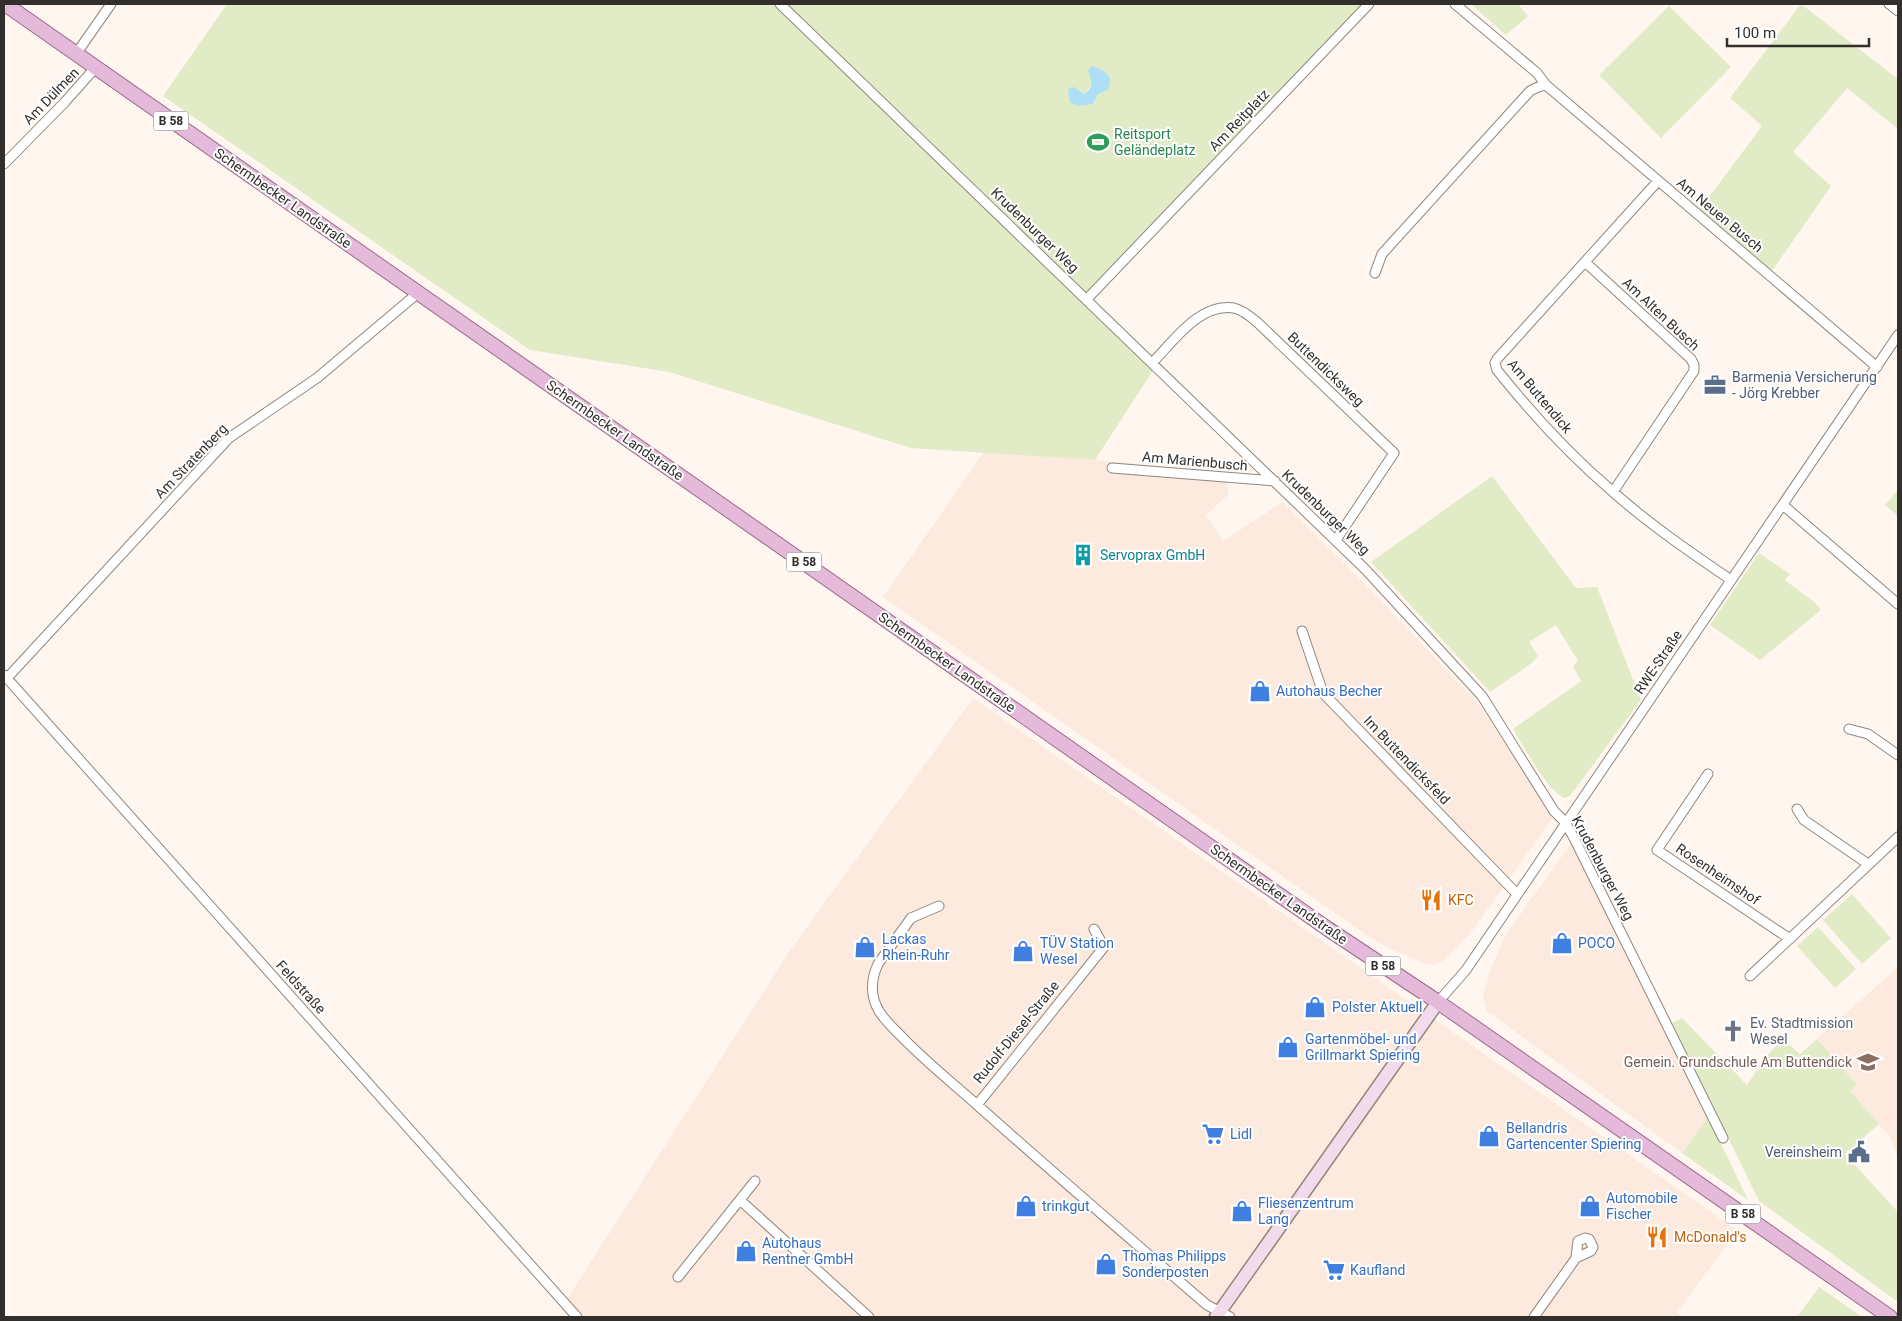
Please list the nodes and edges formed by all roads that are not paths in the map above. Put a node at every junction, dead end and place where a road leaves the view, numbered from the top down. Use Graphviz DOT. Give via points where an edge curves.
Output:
graph roads {
  1 [pos="5,4"];
  2 [pos="111,4"];
  3 [pos="780,4"];
  4 [pos="1369,4"];
  5 [pos="1456,4"];
  6 [pos="1889,4"];
  7 [pos="1898,11"];
  8 [pos="76,54"];
  9 [pos="96,67"];
  10 [pos="1546,85"];
  11 [pos="4,164"];
  12 [pos="1658,182"];
  13 [pos="1585,262"];
  14 [pos="1375,274"];
  15 [pos="418,293"];
  16 [pos="1087,299"];
  17 [pos="1898,336"];
  18 [pos="1152,363"];
  19 [pos="1877,367"];
  20 [pos="1112,468"];
  21 [pos="1275,481"];
  22 [pos="1613,492"];
  23 [pos="1783,505"];
  24 [pos="1336,540"];
  25 [pos="1731,580"];
  26 [pos="1898,604"];
  27 [pos="1302,631"];
  28 [pos="6,676"];
  29 [pos="1849,729"];
  30 [pos="1898,755"];
  31 [pos="1708,774"];
  32 [pos="1797,809"];
  33 [pos="1566,822"];
  34 [pos="1898,837"];
  35 [pos="1868,864"];
  36 [pos="1517,894"];
  37 [pos="939,906"];
  38 [pos="1094,930"];
  39 [pos="1790,939"];
  40 [pos="1750,976"];
  41 [pos="1438,1002"];
  42 [pos="977,1105"];
  43 [pos="1723,1138"];
  44 [pos="755,1181"];
  45 [pos="740,1200"];
  46 [pos="1576,1258"];
  47 [pos="678,1277"];
  48 [pos="1898,1310"];
  49 [pos="1222,1315"];
  50 [pos="577,1317"];
  51 [pos="869,1317"];
  52 [pos="1534,1317"];
  53 [pos="1892,1317"];
  1 -- 8 [label="main road, Schermbecker Landstraße / B 58"];
  2 -- 8 [label="street"];
  3 -- 16 [label="street, Krudenburger Weg"];
  4 -- 16 [label="street, Am Reitplatz"];
  5 -- 10 [label="street, Am Neuen Busch" via="1537,73"];
  6 -- 7 [label="street"];
  8 -- 9 [label="main road, Schermbecker Landstraße / B 58"];
  9 -- 11 [label="street, Am Dülmen"];
  9 -- 15 [label="main road, Schermbecker Landstraße / B 58"];
  10 -- 12 [label="street, Am Neuen Busch"];
  10 -- 14 [label="street" via="1530,91 1382,254"];
  12 -- 13 [label="street, Am Buttendick"];
  12 -- 19 [label="street, Am Neuen Busch"];
  13 -- 22 [label="street, Am Alten Busch" via="1694,365 1694,371"];
  13 -- 22 [label="street, Am Buttendick" via="1495,363 1497,370 1530,411"];
  15 -- 28 [label="street, Am Stratenberg" via="318,378 225,442"];
  15 -- 41 [label="main road, Schermbecker Landstraße / B 58"];
  16 -- 18 [label="street, Krudenburger Weg"];
  17 -- 19 [label="street, RWE-Straße"];
  18 -- 21 [label="street, Krudenburger Weg"];
  18 -- 24 [label="street, Buttendicksweg" via="1207,312 1234,308 1257,322 1394,453"];
  19 -- 23 [label="street, RWE-Straße"];
  20 -- 21 [label="street, Am Marienbusch"];
  21 -- 24 [label="street, Krudenburger Weg"];
  22 -- 25 [label="street, Am Buttendick" via="1665,534"];
  23 -- 25 [label="street, RWE-Straße"];
  23 -- 26 [label="street"];
  24 -- 33 [label="street, Krudenburger Weg" via="1482,696 1554,811"];
  25 -- 33 [label="street, RWE-Straße"];
  27 -- 36 [label="street, Im Buttendicksfeld" via="1323,693"];
  28 -- 50 [label="street, Feldstraße"];
  29 -- 30 [label="street" via="1868,734"];
  31 -- 39 [label="street, Rosenheimshof" via="1658,850"];
  32 -- 35 [label="street" via="1804,820"];
  33 -- 36 [label="street, RWE-Straße"];
  33 -- 43 [label="street, Krudenburger Weg"];
  34 -- 35 [label="street"];
  35 -- 39 [label="street"];
  36 -- 41 [label="street, RWE-Straße" via="1466,970"];
  37 -- 42 [label="street, Rudolf-Diesel-Straße" via="911,918 878,964 872,981 874,1000 886,1021"];
  38 -- 42 [label="street, Rudolf-Diesel-Straße" via="1104,947"];
  39 -- 40 [label="street"];
  41 -- 49 [label="street, Rudolf-Diesel-Straße"];
  41 -- 53 [label="main road, Schermbecker Landstraße / B 58"];
  42 -- 49 [label="street, Rudolf-Diesel-Straße" via="1075,1193"];
  44 -- 45 [label="street"];
  45 -- 47 [label="street"];
  45 -- 51 [label="street"];
  46 -- 52 [label="street"];
  48 -- 53 [label="street"];
}
